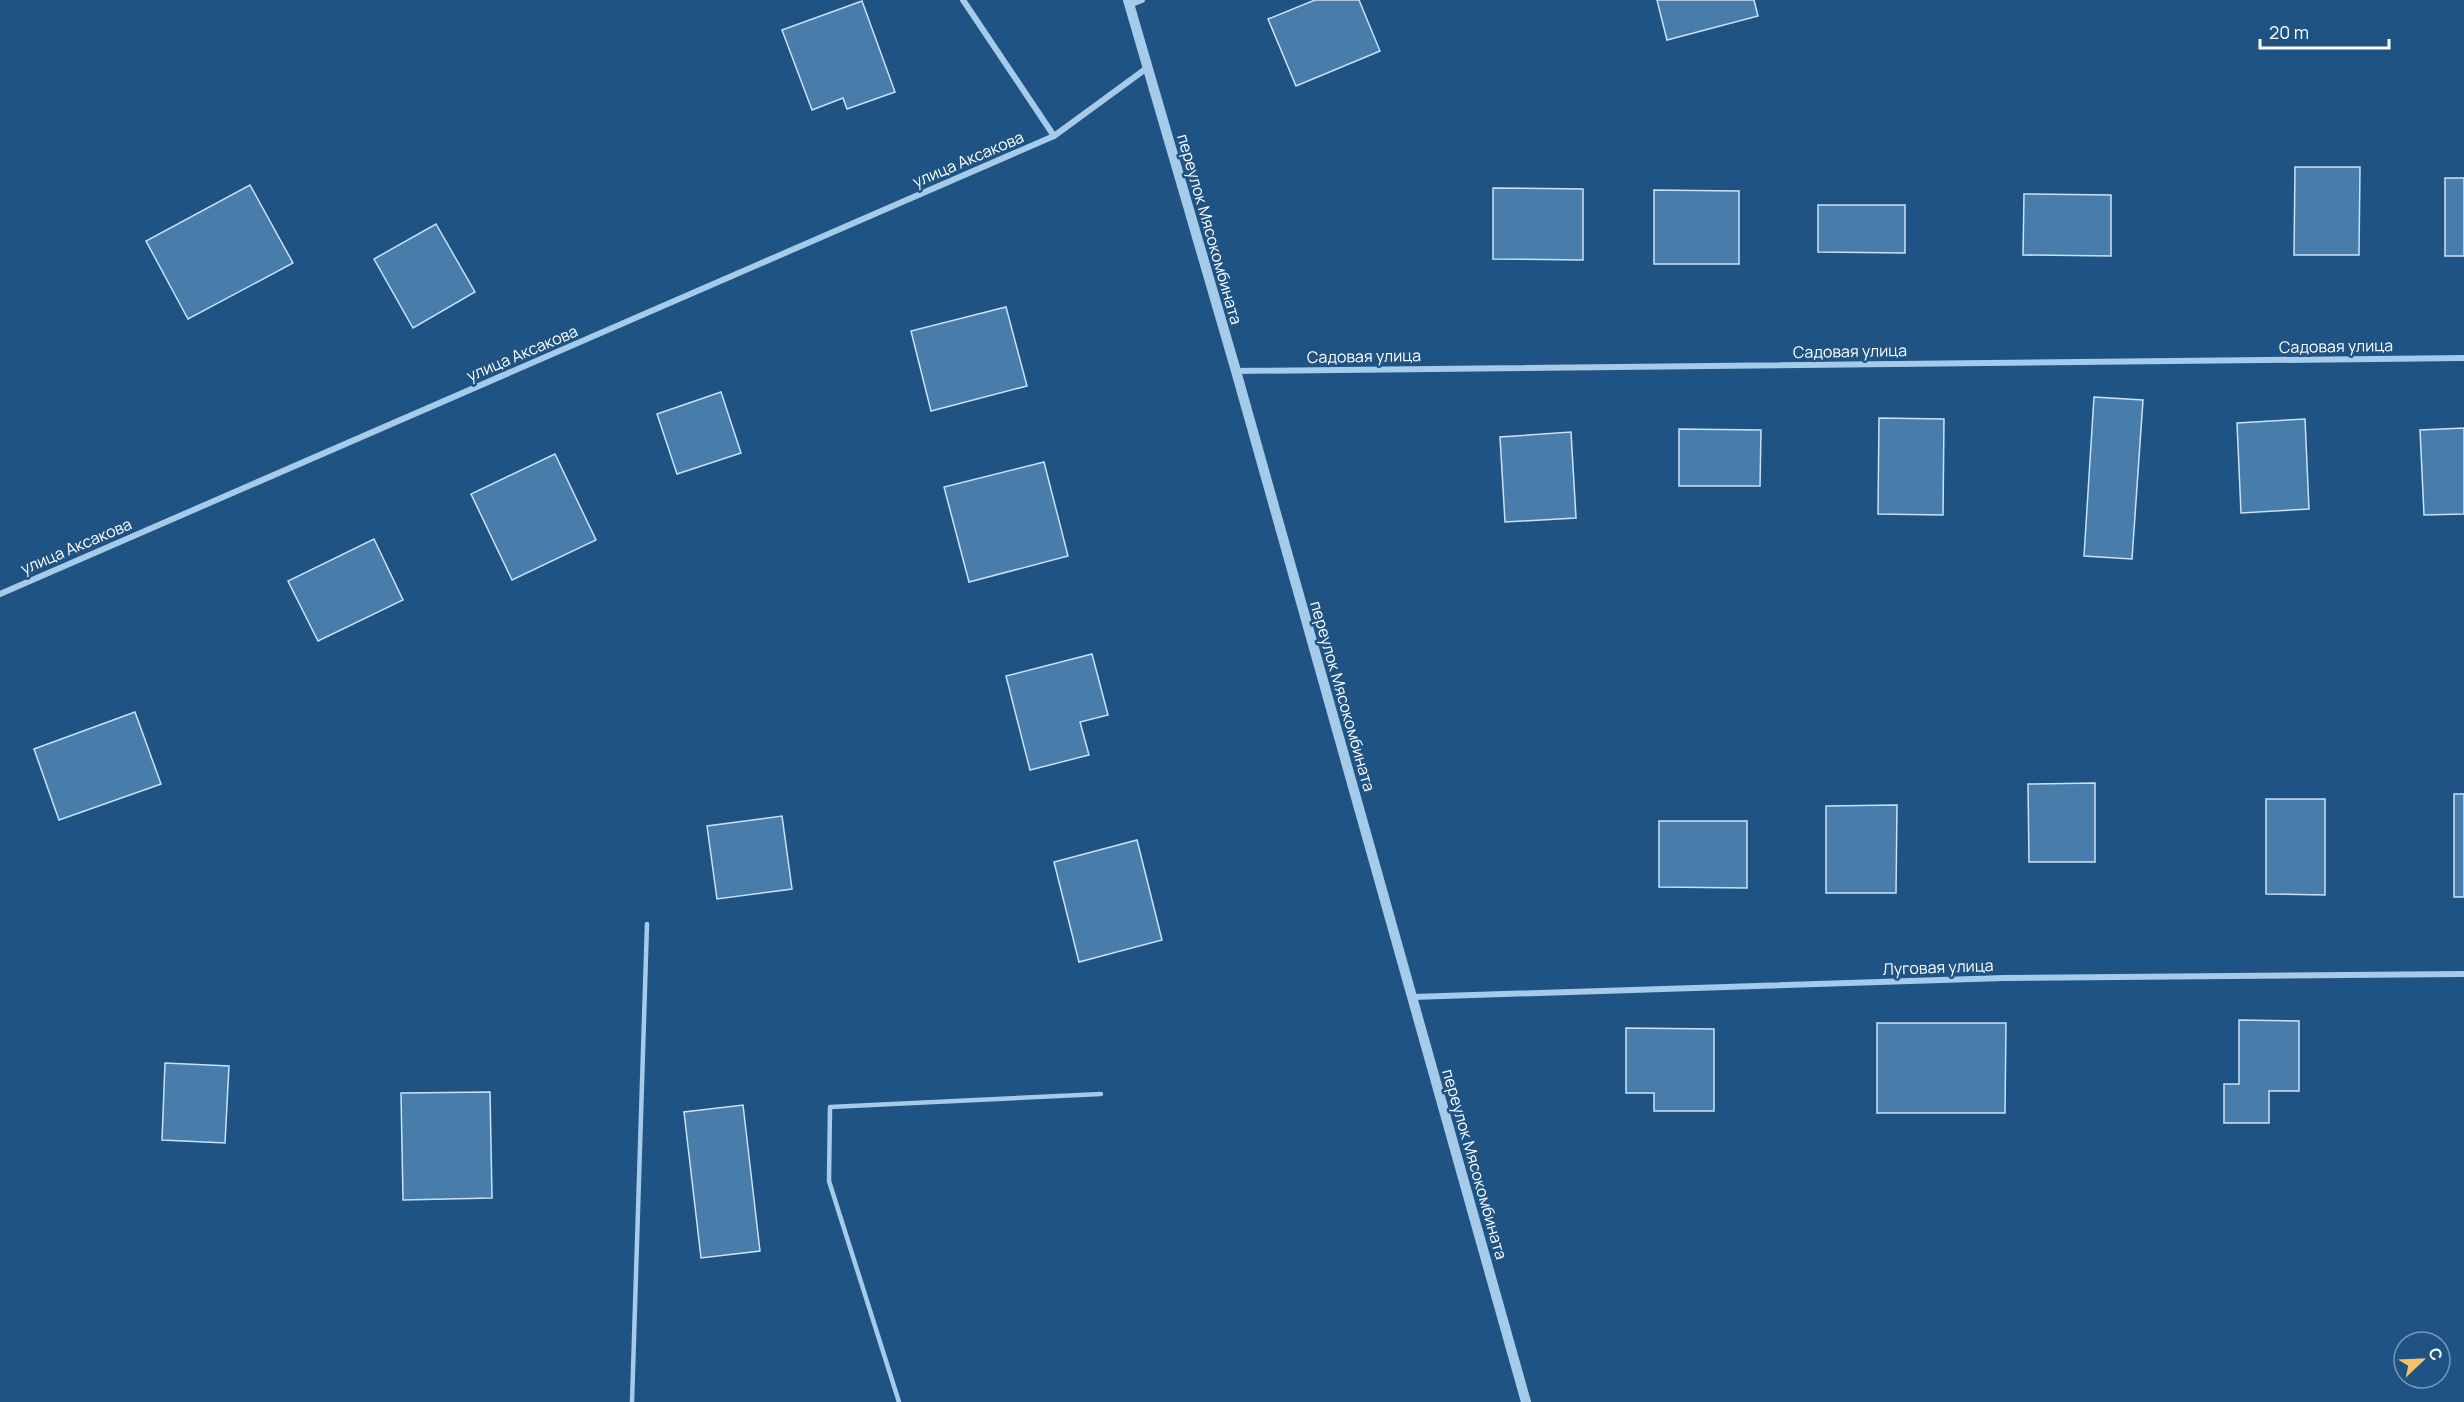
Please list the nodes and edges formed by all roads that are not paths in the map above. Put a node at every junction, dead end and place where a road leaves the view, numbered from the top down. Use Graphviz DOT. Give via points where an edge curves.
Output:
graph roads {
  1 [pos="963,0"];
  2 [pos="1142,0"];
  3 [pos="1128,2"];
  4 [pos="1147,68"];
  5 [pos="1054,136"];
  6 [pos="2464,358"];
  7 [pos="1236,371"];
  8 [pos="0,594"];
  9 [pos="647,924"];
  10 [pos="2464,974"];
  11 [pos="1412,997"];
  12 [pos="1101,1094"];
  13 [pos="632,1402"];
  14 [pos="899,1402"];
  15 [pos="1526,1402"];
  1 -- 5 [label="street, улица Аксакова"];
  2 -- 3 [label="street"];
  3 -- 4 [label="street, переулок Мясокомбината"];
  4 -- 5 [label="street, улица Аксакова"];
  4 -- 7 [label="street, переулок Мясокомбината"];
  5 -- 8 [label="street, улица Аксакова"];
  6 -- 7 [label="street, Садовая улица"];
  7 -- 11 [label="street, переулок Мясокомбината"];
  9 -- 13 [label="lane"];
  10 -- 11 [label="street, Луговая улица" via="2004,978"];
  11 -- 15 [label="street, переулок Мясокомбината"];
  12 -- 14 [label="lane" via="830,1107 830,1180"];
}
